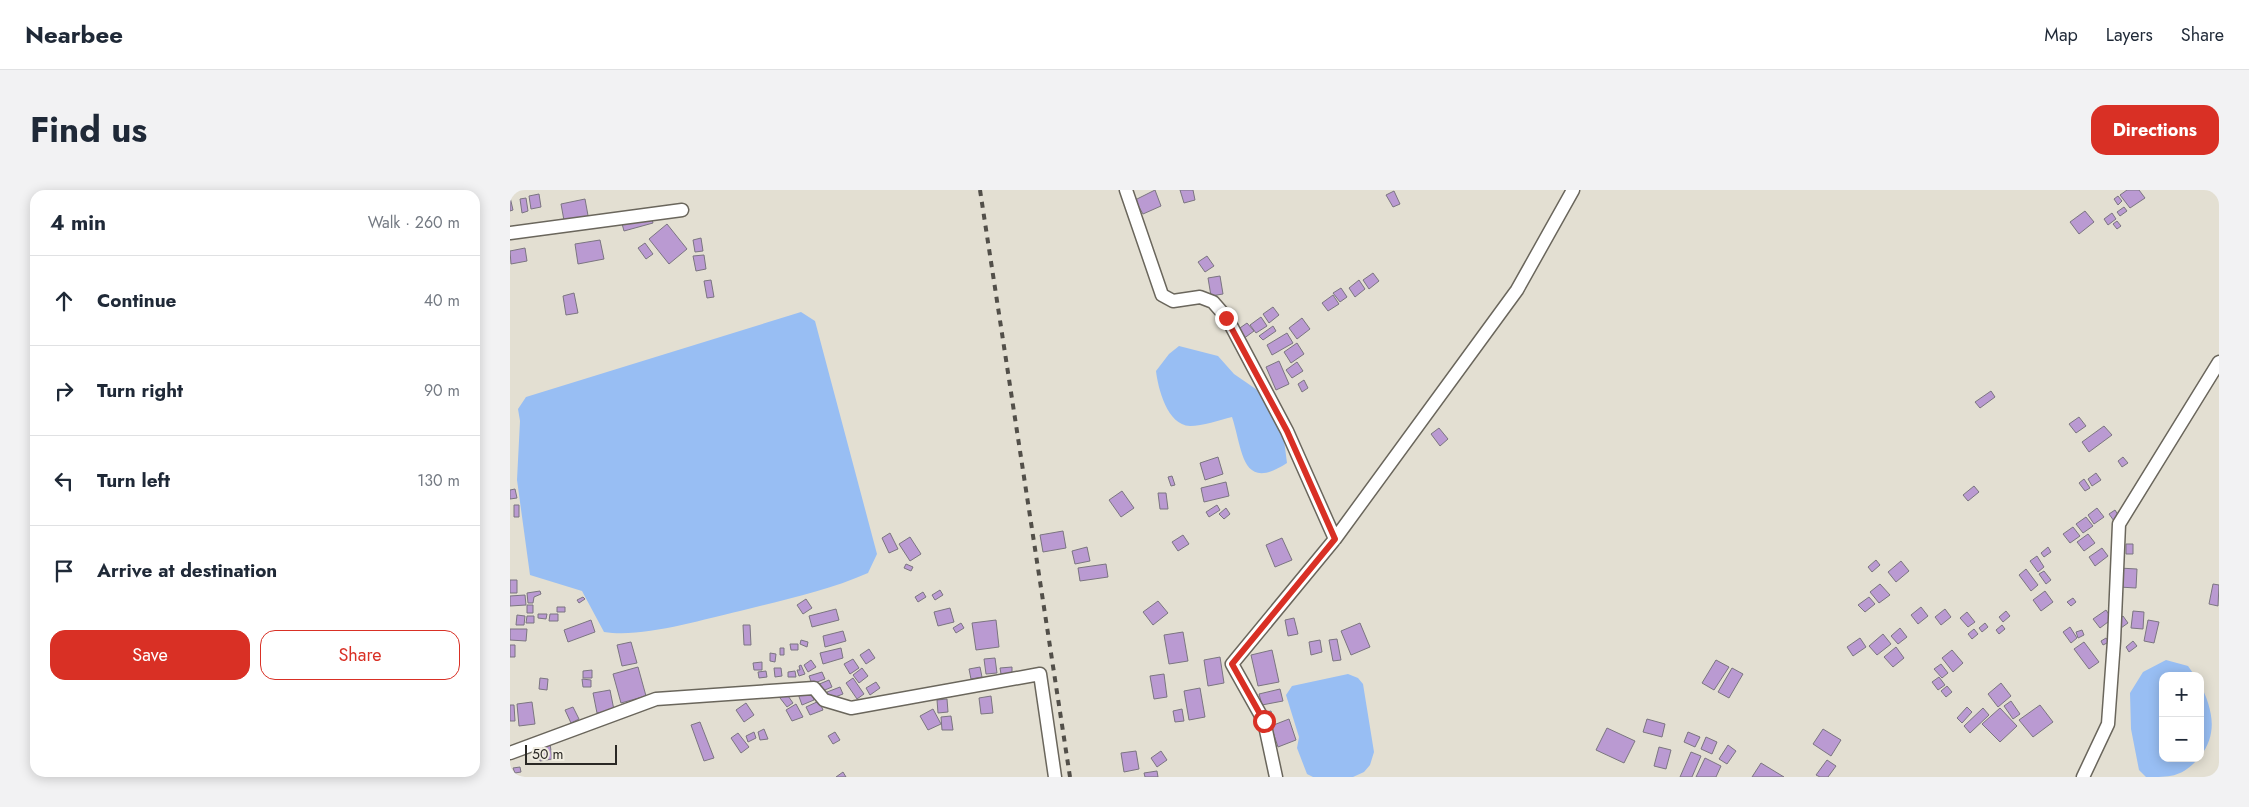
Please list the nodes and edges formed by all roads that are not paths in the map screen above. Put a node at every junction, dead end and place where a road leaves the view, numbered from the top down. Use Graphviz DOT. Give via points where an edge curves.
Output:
graph roads {
  1 [pos="1126,190"];
  2 [pos="1573,190"];
  3 [pos="682,210"];
  4 [pos="510,233"];
  5 [pos="2219,362"];
  6 [pos="1335,539"];
  7 [pos="510,753"];
  8 [pos="1055,777"];
  9 [pos="1276,777"];
  10 [pos="2083,777"];
  1 -- 6 [label="street" via="1162,295 1173,301 1200,296 1213,302 1226,318 1287,431"];
  2 -- 6 [label="street" via="1517,290"];
  3 -- 4 [label="street"];
  5 -- 10 [label="street" via="2119,524 2108,724"];
  6 -- 9 [label="street" via="1232,664 1264,721"];
  7 -- 8 [label="street" via="656,699 814,688 824,700 851,708 1040,674"];
}
